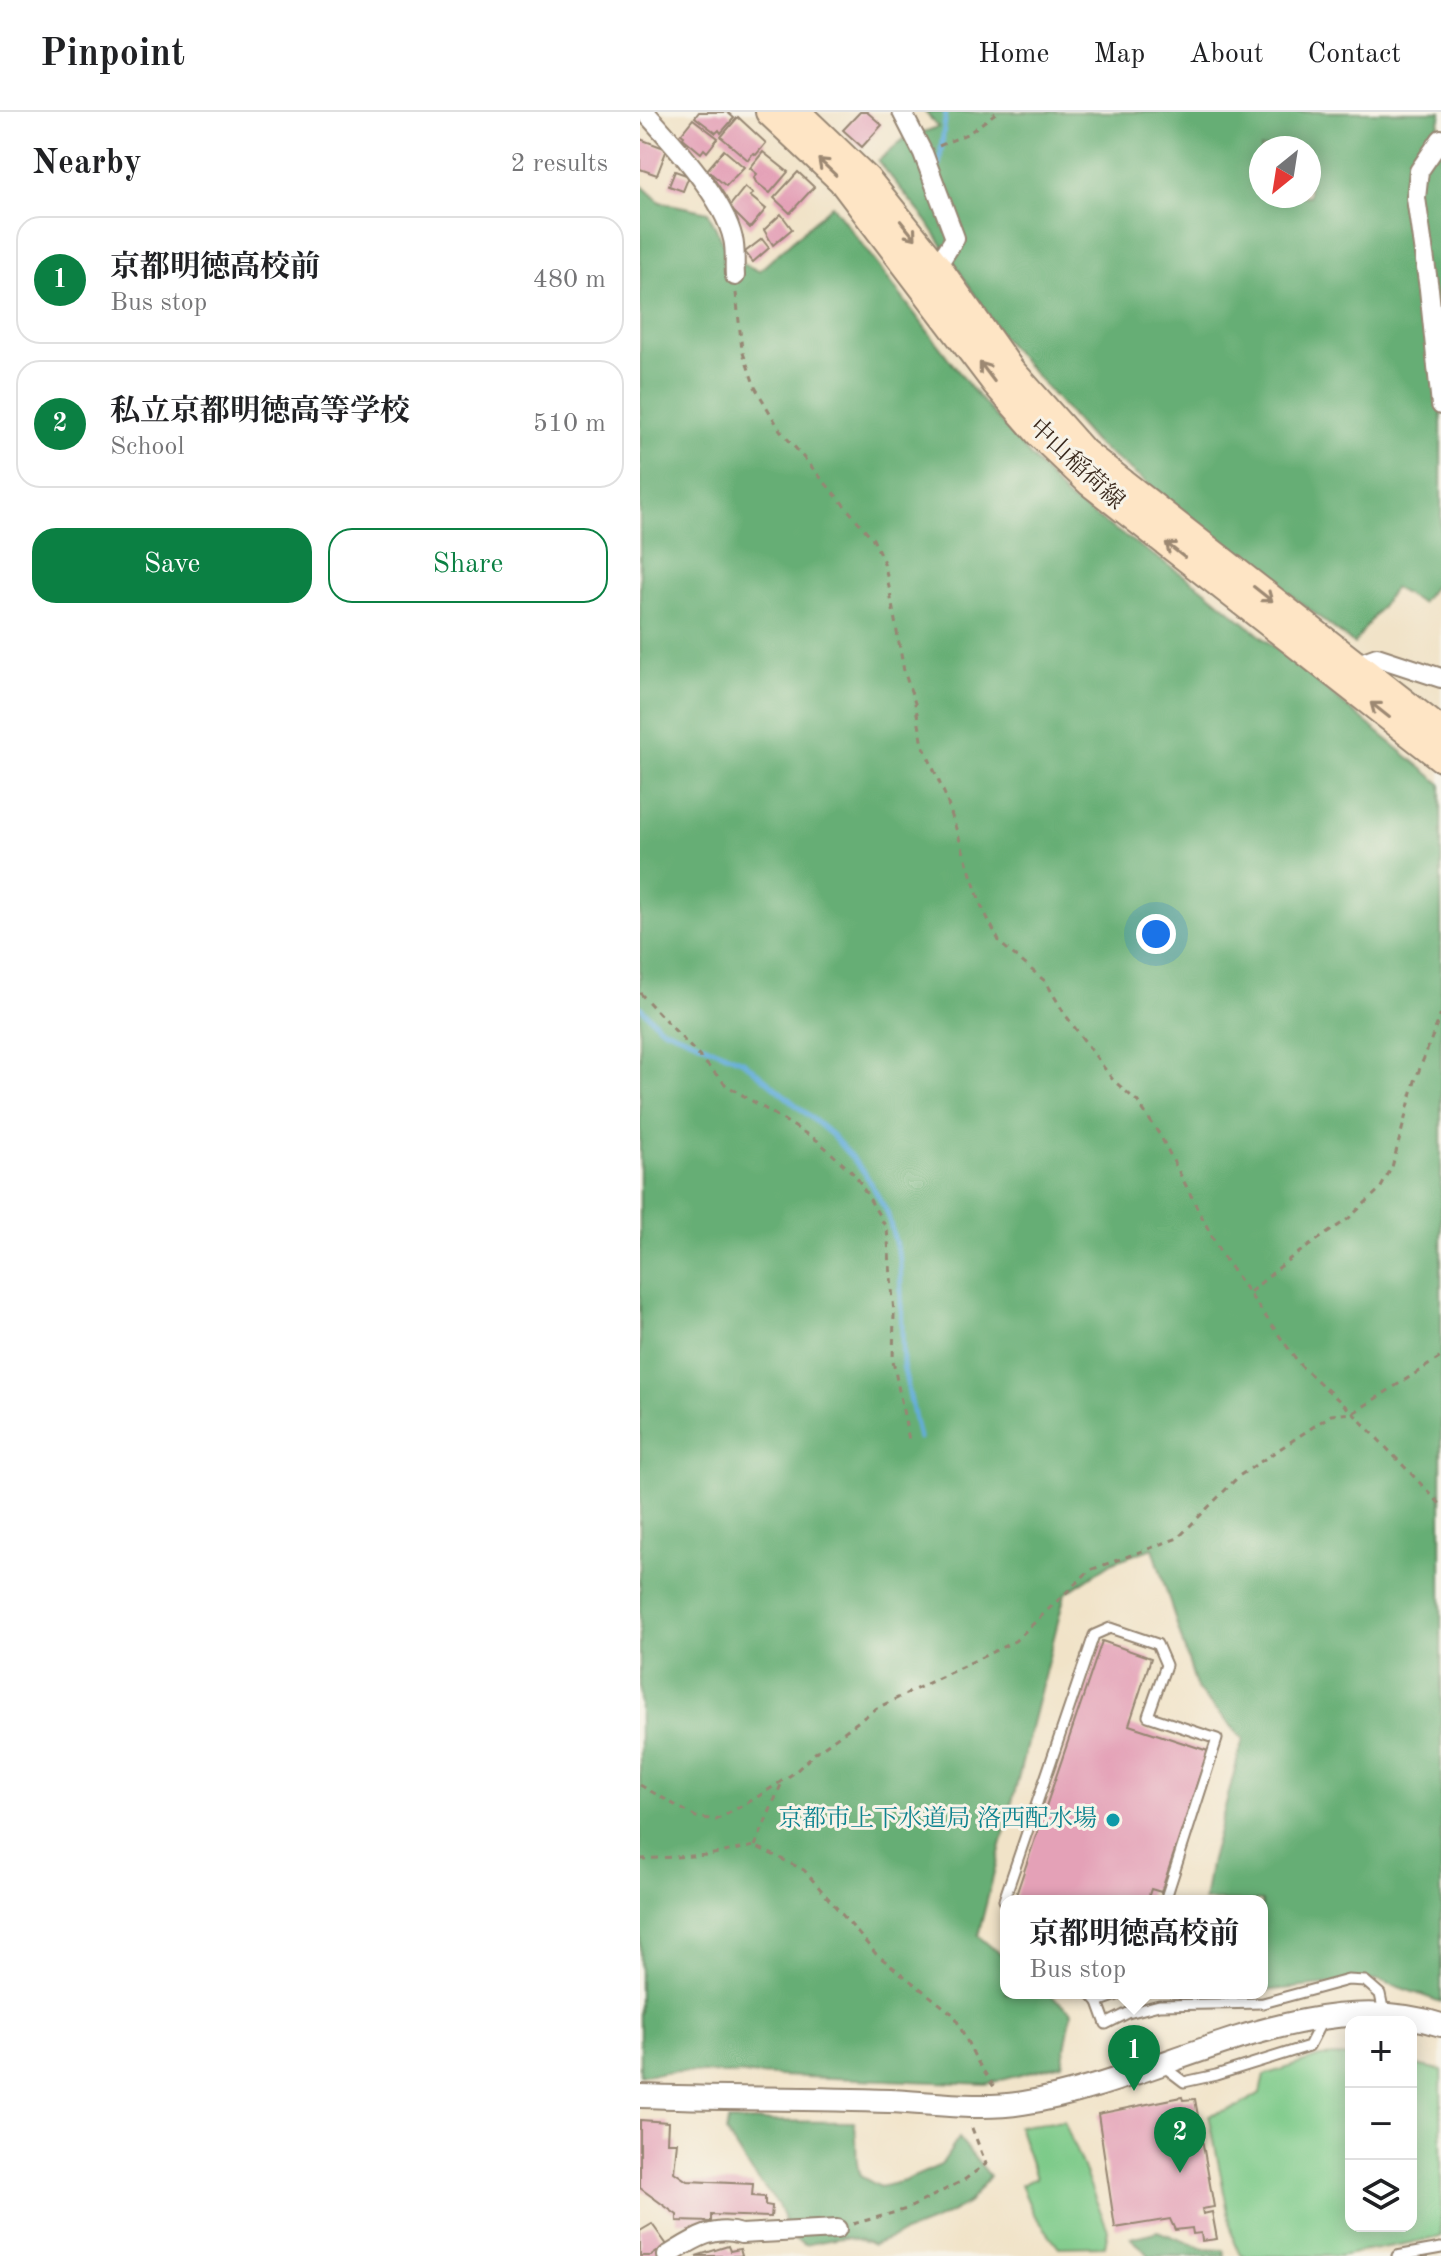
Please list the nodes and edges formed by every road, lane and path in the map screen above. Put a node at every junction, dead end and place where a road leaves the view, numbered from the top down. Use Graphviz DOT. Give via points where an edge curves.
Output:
graph roads {
  1 [pos="645,112"];
  2 [pos="769,112"];
  3 [pos="797,112"];
  4 [pos="902,112"];
  5 [pos="997,112"];
  6 [pos="1441,139"];
  7 [pos="923,153"];
  8 [pos="937,266"];
  9 [pos="735,276"];
  10 [pos="1441,405"];
  11 [pos="1355,665"];
  12 [pos="1441,678"];
  13 [pos="1441,731"];
  14 [pos="1441,758"];
  15 [pos="640,993"];
  16 [pos="1441,1014"];
  17 [pos="1250,1292"];
  18 [pos="1441,1357"];
  19 [pos="1353,1413"];
  20 [pos="909,1440"];
  21 [pos="1441,1505"];
  22 [pos="794,1773"];
  23 [pos="640,1785"];
  24 [pos="755,1846"];
  25 [pos="640,1859"];
  26 [pos="1006,1895"];
  27 [pos="1167,1895"];
  28 [pos="1095,1999"];
  29 [pos="1106,1999"];
  30 [pos="1098,2002"];
  31 [pos="1384,2016"];
  32 [pos="1417,2017"];
  33 [pos="1441,2025"];
  34 [pos="640,2096"];
  35 [pos="1002,2104"];
  36 [pos="966,2105"];
  37 [pos="837,2229"];
  38 [pos="1441,2248"];
  39 [pos="667,2256"];
  40 [pos="1397,2256"];
  1 -- 9 [label="street" via="717,204 733,238"];
  14 -- 2 [label="main road, 中山稲荷線, one-way" via="1090,483 1040,435 841,180"];
  3 -- 8 [label="main road, 中山稲荷線, one-way" via="867,179"];
  4 -- 7 [label="street"];
  5 -- 7 [label="path" via="969,133"];
  6 -- 10 [label="street" via="1419,171 1416,198"];
  7 -- 8 [label="street" via="955,238"];
  8 -- 11 [label="main road, 中山稲荷線, one-way" via="1011,370 1084,452"];
  9 -- 17 [label="path" via="742,350 755,387 780,430 873,539 885,565 923,745 1000,943 1046,982 1113,1080 1138,1102 1221,1254"];
  11 -- 12 [label="street" via="1377,657"];
  11 -- 13 [label="main road, 中山稲荷線"];
  15 -- 20 [label="path" via="726,1085 818,1141 856,1176 887,1229 893,1361"];
  16 -- 17 [label="path" via="1415,1081 1392,1167 1380,1189"];
  17 -- 19 [label="path" via="1301,1366"];
  18 -- 19 [label="path"];
  19 -- 21 [label="path"];
  19 -- 22 [label="path" via="1331,1415 1239,1476 1178,1538 1090,1570 1015,1641 877,1708"];
  22 -- 23 [label="path" via="716,1820 696,1817"];
  22 -- 24 [label="path" via="784,1778"];
  24 -- 25 [label="path"];
  24 -- 35 [label="path" via="804,1870 876,1954 954,2015 993,2087 1004,2086"];
  26 -- 27 [label="lane" via="1094,1635 1110,1628 1157,1644 1166,1665 1148,1716 1217,1739"];
  28 -- 30 [label="lane"];
  29 -- 30 [label="lane"];
  30 -- 31 [label="lane" via="1106,2024 1159,2005 1263,2003 1348,1980 1365,1981 1380,1994"];
  31 -- 35 [label="street" via="1352,2014 1296,2022 1093,2087"];
  32 -- 33 [label="street"];
  34 -- 36 [label="street"];
  35 -- 36 [label="street"];
  36 -- 37 [label="path" via="986,2164 907,2209"];
  37 -- 39 [label="street" via="702,2234"];
  38 -- 40 [label="lane"];
}
